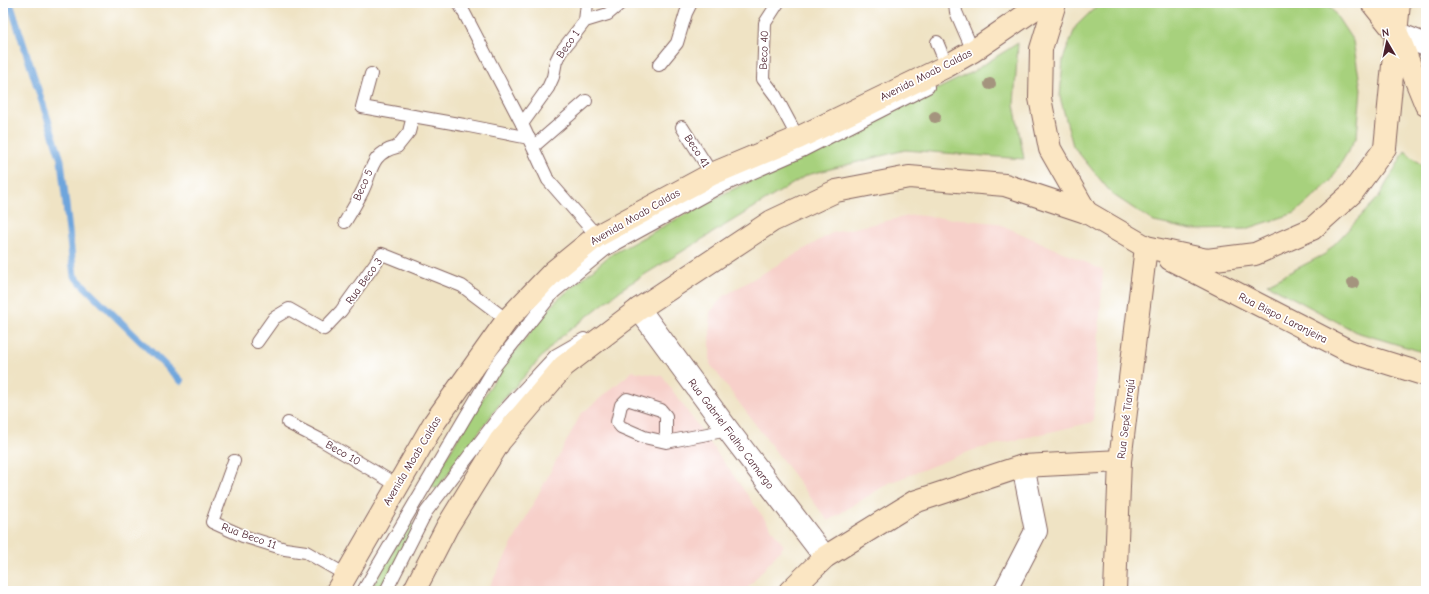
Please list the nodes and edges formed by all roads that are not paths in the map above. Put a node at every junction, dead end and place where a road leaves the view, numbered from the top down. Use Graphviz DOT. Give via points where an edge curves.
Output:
graph roads {
  1 [pos="458,3"];
  2 [pos="587,3"];
  3 [pos="620,3"];
  4 [pos="691,3"];
  5 [pos="778,3"];
  6 [pos="955,3"];
  7 [pos="1044,3"];
  8 [pos="1055,3"];
  9 [pos="1372,3"];
  10 [pos="1385,3"];
  11 [pos="1395,3"];
  12 [pos="1399,3"];
  13 [pos="585,21"];
  14 [pos="1396,33"];
  15 [pos="937,42"];
  16 [pos="1426,45"];
  17 [pos="973,51"];
  18 [pos="659,65"];
  19 [pos="947,66"];
  20 [pos="371,74"];
  21 [pos="586,102"];
  22 [pos="1426,105"];
  23 [pos="413,116"];
  24 [pos="522,124"];
  25 [pos="682,127"];
  26 [pos="798,138"];
  27 [pos="531,143"];
  28 [pos="712,174"];
  29 [pos="1086,212"];
  30 [pos="345,222"];
  31 [pos="597,236"];
  32 [pos="1146,247"];
  33 [pos="639,309"];
  34 [pos="506,320"];
  35 [pos="257,342"];
  36 [pos="1426,375"];
  37 [pos="288,423"];
  38 [pos="728,430"];
  39 [pos="666,442"];
  40 [pos="234,461"];
  41 [pos="1120,461"];
  42 [pos="1022,466"];
  43 [pos="397,485"];
  44 [pos="825,557"];
  45 [pos="342,583"];
  46 [pos="363,591"];
  47 [pos="386,591"];
  48 [pos="414,591"];
  49 [pos="790,591"];
  50 [pos="1005,591"];
  51 [pos="1115,591"];
  1 -- 24 [label="lane"];
  2 -- 13 [label="lane"];
  3 -- 13 [label="lane, Beco 1" via="608,14"];
  4 -- 18 [label="lane" via="678,43"];
  5 -- 26 [label="lane, Beco 40" via="765,23 763,79"];
  6 -- 17 [label="lane" via="956,12"];
  7 -- 17 [label="main road, Avenida Moab Caldas"];
  7 -- 46 [label="lane" via="969,66 804,150 712,191 605,250 554,292 496,365"];
  8 -- 29 [label="main road" via="1041,49 1040,98 1050,149"];
  9 -- 14 [label="main road"];
  10 -- 14 [label="main road"];
  11 -- 14 [label="lane"];
  12 -- 14 [label="main road"];
  13 -- 24 [label="lane, Beco 1" via="560,53 548,88"];
  14 -- 16 [label="street"];
  14 -- 22 [label="main road"];
  14 -- 32 [label="main road" via="1385,148 1352,193 1312,229 1255,254 1207,260"];
  15 -- 19 [label="lane"];
  17 -- 19 [label="main road, Avenida Moab Caldas"];
  19 -- 26 [label="main road, Avenida Moab Caldas"];
  20 -- 23 [label="lane" via="362,107"];
  21 -- 27 [label="lane"];
  23 -- 27 [label="lane" via="464,125"];
  23 -- 30 [label="lane, Beco 5" via="408,132 397,148 386,150 372,163 363,190"];
  24 -- 27 [label="lane"];
  25 -- 28 [label="lane, Beco 41"];
  26 -- 28 [label="main road, Avenida Moab Caldas"];
  27 -- 31 [label="lane" via="548,180"];
  28 -- 31 [label="main road, Avenida Moab Caldas"];
  29 -- 32 [label="main road"];
  29 -- 33 [label="main road" via="1005,184 909,177 836,191 772,221"];
  31 -- 34 [label="main road, Avenida Moab Caldas" via="553,272"];
  32 -- 36 [label="main road, Rua Bispo Laranjeira" via="1349,351"];
  32 -- 41 [label="main road, Rua Sepé Tiarajú"];
  33 -- 38 [label="street, Rua Gabriel Fialho Camargo"];
  33 -- 47 [label="lane" via="556,355 502,413 426,512"];
  33 -- 48 [label="main road" via="564,366 500,441 447,527"];
  34 -- 35 [label="lane, Rua Beco 3" via="462,286 382,254 341,311 324,329 289,309 274,318"];
  34 -- 43 [label="main road, Avenida Moab Caldas" via="434,423"];
  37 -- 43 [label="lane, Beco 10"];
  38 -- 39 [label="lane"];
  38 -- 44 [label="street, Rua Gabriel Fialho Camargo"];
  40 -- 45 [label="lane, Rua Beco 11" via="212,522 271,545 306,552"];
  41 -- 42 [label="main road"];
  41 -- 51 [label="main road, Rua Sepé Tiarajú"];
  42 -- 44 [label="main road" via="914,502"];
  42 -- 50 [label="street" via="1036,531"];
  43 -- 45 [label="main road, Avenida Moab Caldas"];
  44 -- 49 [label="main road"];
}
